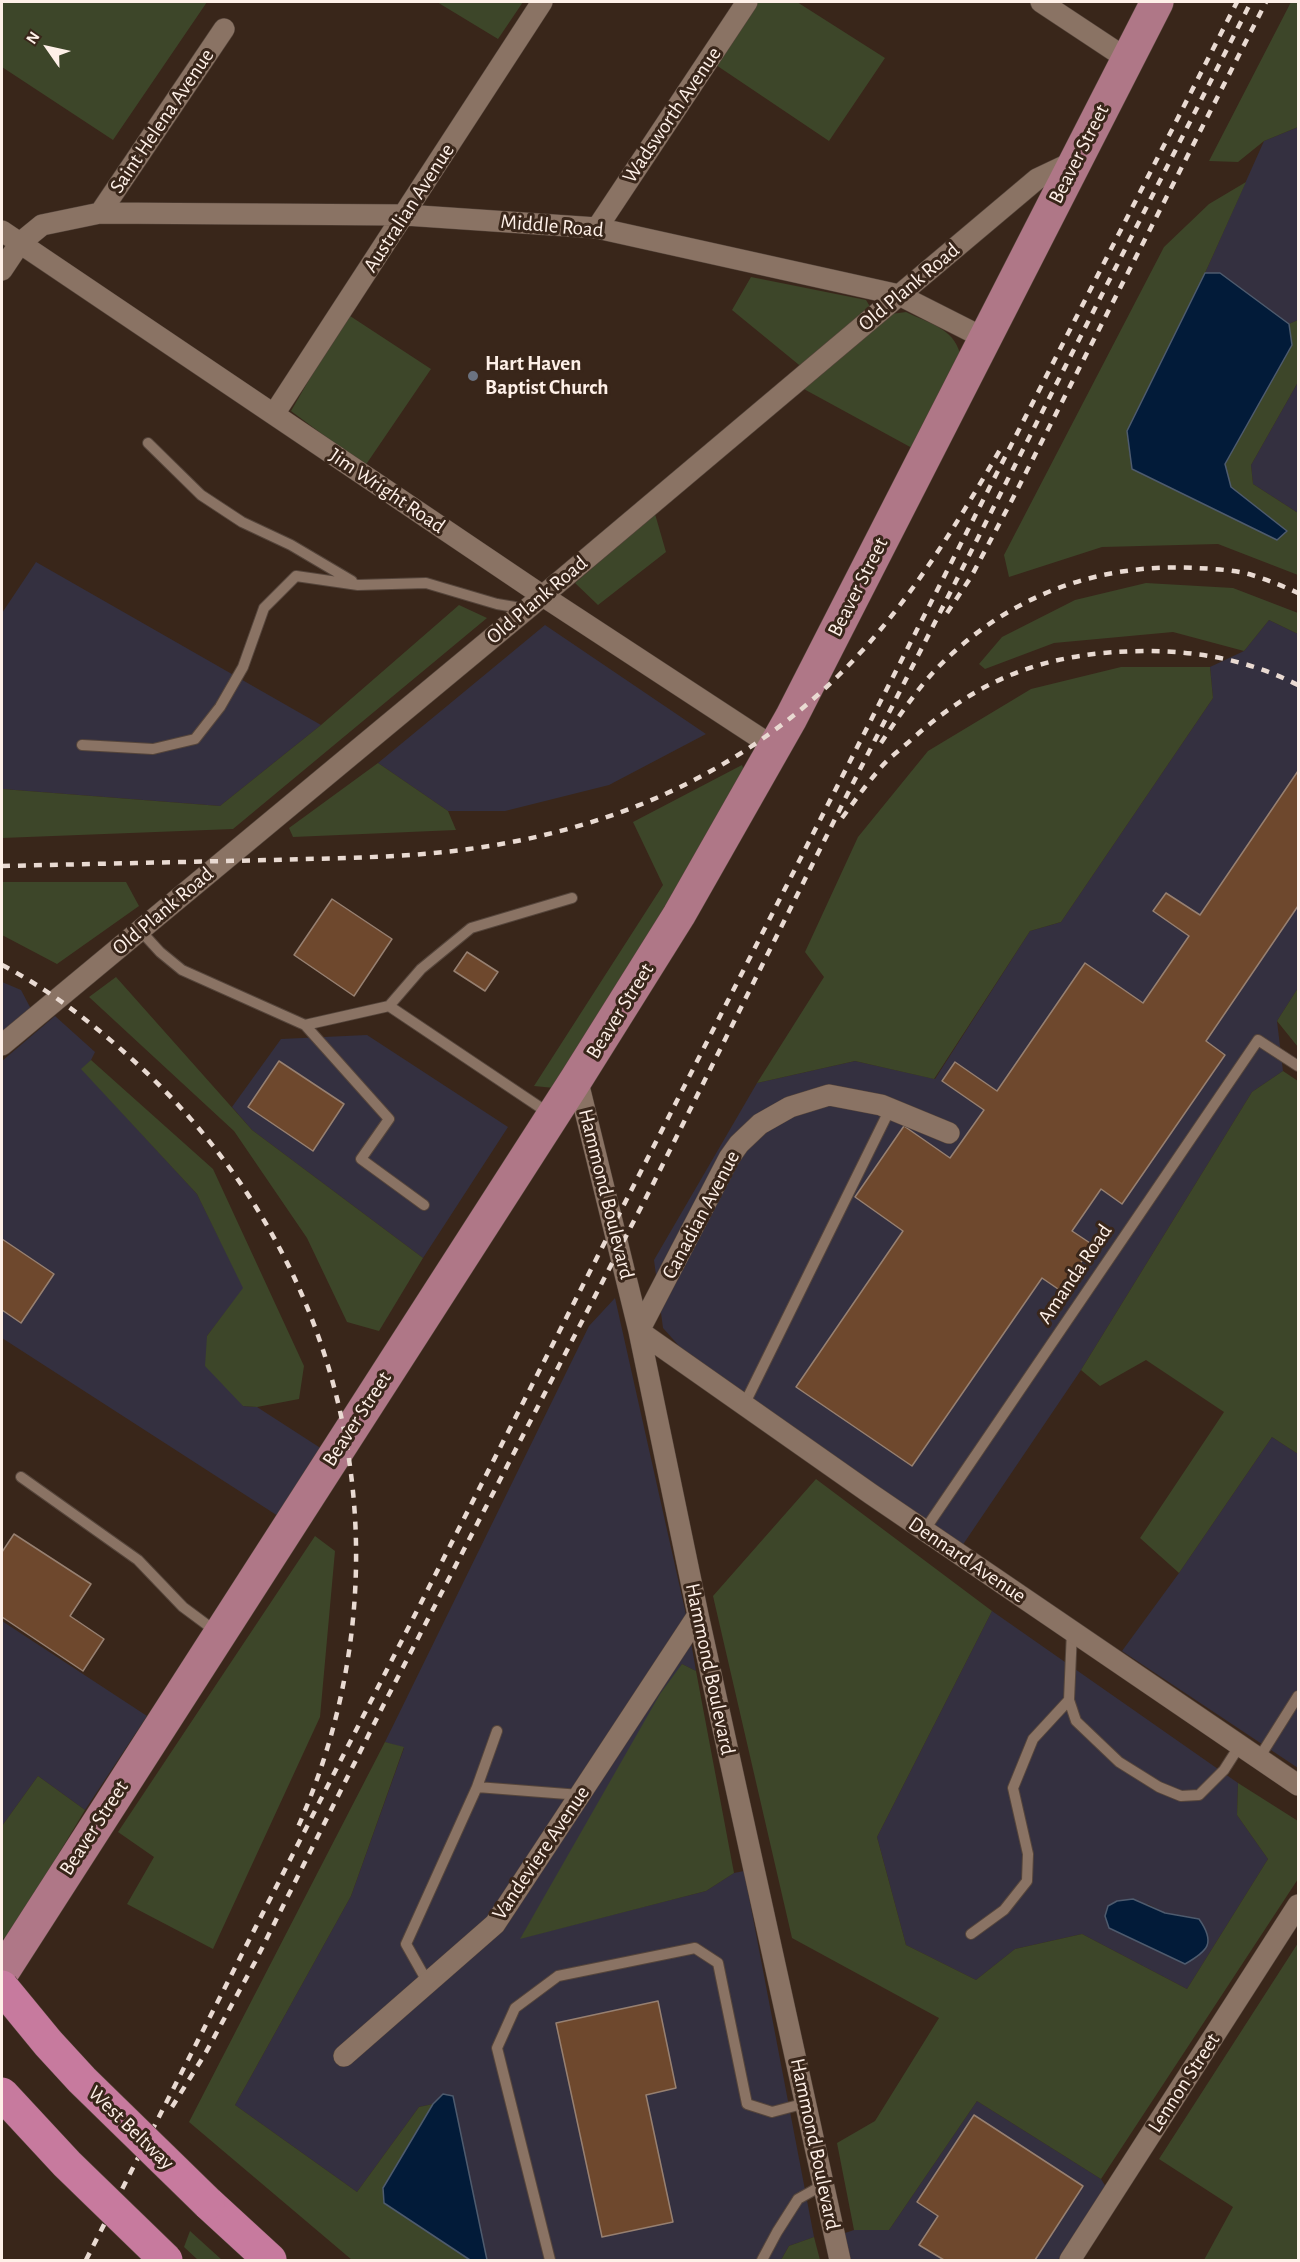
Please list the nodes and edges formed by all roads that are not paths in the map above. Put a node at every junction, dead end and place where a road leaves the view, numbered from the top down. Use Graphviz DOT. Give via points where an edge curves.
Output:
graph roads {
  1 [pos="542,2"];
  2 [pos="747,2"];
  3 [pos="1041,2"];
  4 [pos="1157,2"];
  5 [pos="224,29"];
  6 [pos="1127,59"];
  7 [pos="1075,162"];
  8 [pos="100,213"];
  9 [pos="405,215"];
  10 [pos="597,228"];
  11 [pos="2,231"];
  12 [pos="20,243"];
  13 [pos="2,270"];
  14 [pos="899,295"];
  15 [pos="986,339"];
  16 [pos="274,414"];
  17 [pos="148,443"];
  18 [pos="358,585"];
  19 [pos="535,603"];
  20 [pos="82,744"];
  21 [pos="775,748"];
  22 [pos="572,898"];
  23 [pos="139,929"];
  24 [pos="389,1006"];
  25 [pos="305,1025"];
  26 [pos="2,1045"];
  27 [pos="1299,1066"];
  28 [pos="577,1078"];
  29 [pos="890,1109"];
  30 [pos="553,1116"];
  31 [pos="949,1133"];
  32 [pos="424,1205"];
  33 [pos="639,1331"];
  34 [pos="744,1405"];
  35 [pos="21,1477"];
  36 [pos="924,1531"];
  37 [pos="698,1615"];
  38 [pos="1072,1631"];
  39 [pos="219,1634"];
  40 [pos="1299,1696"];
  41 [pos="1069,1700"];
  42 [pos="497,1731"];
  43 [pos="1240,1745"];
  44 [pos="1259,1758"];
  45 [pos="1299,1785"];
  46 [pos="477,1787"];
  47 [pos="580,1795"];
  48 [pos="1299,1905"];
  49 [pos="971,1935"];
  50 [pos="2,1973"];
  51 [pos="428,1983"];
  52 [pos="2,1987"];
  53 [pos="344,2056"];
  54 [pos="2,2094"];
  55 [pos="806,2103"];
  56 [pos="824,2185"];
  57 [pos="166,2260"];
  58 [pos="270,2260"];
  59 [pos="550,2260"];
  60 [pos="762,2260"];
  61 [pos="840,2260"];
  62 [pos="1070,2260"];
  1 -- 9 [label="street, Australian Avenue"];
  2 -- 10 [label="street, Wadsworth Avenue"];
  3 -- 6 [label="street"];
  4 -- 6 [label="main road, Beaver Street"];
  5 -- 8 [label="street, Saint Helena Avenue"];
  6 -- 7 [label="main road, Beaver Street"];
  7 -- 14 [label="street, Old Plank Road" via="1037,179"];
  7 -- 15 [label="main road, Beaver Street"];
  8 -- 9 [label="street, Middle Road"];
  8 -- 12 [label="street, Middle Road" via="42,225"];
  9 -- 10 [label="street, Middle Road"];
  9 -- 16 [label="street, Australian Avenue"];
  10 -- 14 [label="street, Middle Road"];
  11 -- 12 [label="street, Jim Wright Road"];
  12 -- 13 [label="street, Middle Road"];
  12 -- 16 [label="street, Jim Wright Road"];
  14 -- 15 [label="street, Middle Road"];
  14 -- 19 [label="street, Old Plank Road"];
  15 -- 21 [label="main road, Beaver Street"];
  16 -- 19 [label="street, Jim Wright Road"];
  17 -- 18 [label="lane" via="201,495 242,522 291,545"];
  18 -- 19 [label="lane" via="426,583 497,604"];
  18 -- 20 [label="lane" via="296,576 264,608 243,667 220,707 195,739 153,749"];
  19 -- 21 [label="street, Jim Wright Road"];
  19 -- 23 [label="street, Old Plank Road"];
  21 -- 28 [label="main road, Beaver Street" via="679,915"];
  22 -- 24 [label="lane" via="471,928 421,969"];
  23 -- 25 [label="lane" via="182,970"];
  23 -- 26 [label="street, Old Plank Road"];
  24 -- 25 [label="lane"];
  24 -- 30 [label="lane"];
  25 -- 32 [label="lane" via="389,1119 361,1159"];
  27 -- 36 [label="lane, Amanda Road" via="1258,1040"];
  28 -- 30 [label="main road, Beaver Street"];
  28 -- 33 [label="street, Hammond Boulevard"];
  29 -- 31 [label="street, Canadian Avenue"];
  29 -- 33 [label="street, Canadian Avenue" via="829,1095 790,1107 749,1132 729,1158"];
  29 -- 34 [label="lane"];
  30 -- 39 [label="main road, Beaver Street"];
  33 -- 34 [label="street, Dennard Avenue"];
  33 -- 37 [label="street, Hammond Boulevard"];
  34 -- 36 [label="street, Dennard Avenue"];
  35 -- 39 [label="lane" via="138,1560 183,1607"];
  36 -- 38 [label="street, Dennard Avenue"];
  37 -- 47 [label="street, Vandeviere Avenue"];
  37 -- 55 [label="street, Hammond Boulevard"];
  38 -- 41 [label="lane"];
  38 -- 43 [label="street, Dennard Avenue"];
  39 -- 50 [label="main road, Beaver Street"];
  40 -- 44 [label="lane"];
  41 -- 43 [label="lane" via="1076,1721 1119,1762 1180,1796 1199,1795 1207,1789"];
  41 -- 49 [label="lane" via="1033,1740 1013,1788 1028,1854 1027,1881 1004,1910"];
  42 -- 46 [label="lane"];
  43 -- 44 [label="street, Dennard Avenue"];
  44 -- 45 [label="street, Dennard Avenue"];
  46 -- 47 [label="lane"];
  46 -- 51 [label="lane" via="406,1944"];
  47 -- 51 [label="street, Vandeviere Avenue" via="495,1924"];
  48 -- 62 [label="street, Lennon Street"];
  51 -- 53 [label="street, Vandeviere Avenue"];
  52 -- 58 [label="highway, West Beltway, bridge" via="82,2080"];
  54 -- 57 [label="highway, bridge"];
  55 -- 56 [label="street, Hammond Boulevard"];
  55 -- 59 [label="lane" via="772,2112 747,2104 718,1963 695,1948 558,1976 515,2008 497,2048"];
  56 -- 60 [label="lane" via="798,2199"];
  56 -- 61 [label="street, Hammond Boulevard"];
}
